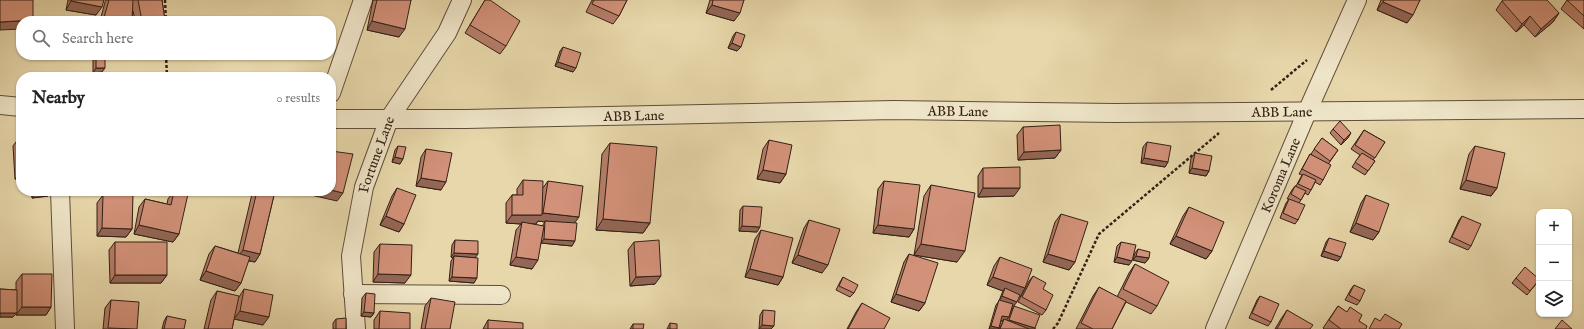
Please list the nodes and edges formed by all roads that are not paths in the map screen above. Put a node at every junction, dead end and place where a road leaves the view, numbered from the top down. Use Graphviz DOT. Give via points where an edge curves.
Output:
graph roads {
  1 [pos="363,0"];
  2 [pos="462,0"];
  3 [pos="1357,0"];
  4 [pos="336,78"];
  5 [pos="0,105"];
  6 [pos="16,107"];
  7 [pos="1584,109"];
  8 [pos="1306,112"];
  9 [pos="389,118"];
  10 [pos="336,119"];
  11 [pos="60,196"];
  12 [pos="353,294"];
  13 [pos="501,295"];
  14 [pos="64,329"];
  15 [pos="356,329"];
  16 [pos="1216,329"];
  1 -- 4 [label="street"];
  2 -- 9 [label="street, Fortune Lane" via="447,33"];
  3 -- 8 [label="street, Koroma Lane"];
  5 -- 6 [label="street"];
  7 -- 8 [label="street, ABB Lane"];
  8 -- 9 [label="street, ABB Lane" via="894,110"];
  8 -- 16 [label="street, Koroma Lane"];
  9 -- 10 [label="street, ABB Lane"];
  9 -- 12 [label="street, Fortune Lane" via="364,187 351,256"];
  11 -- 14 [label="street"];
  12 -- 13 [label="street"];
  12 -- 15 [label="street, Fortune Lane"];
}
